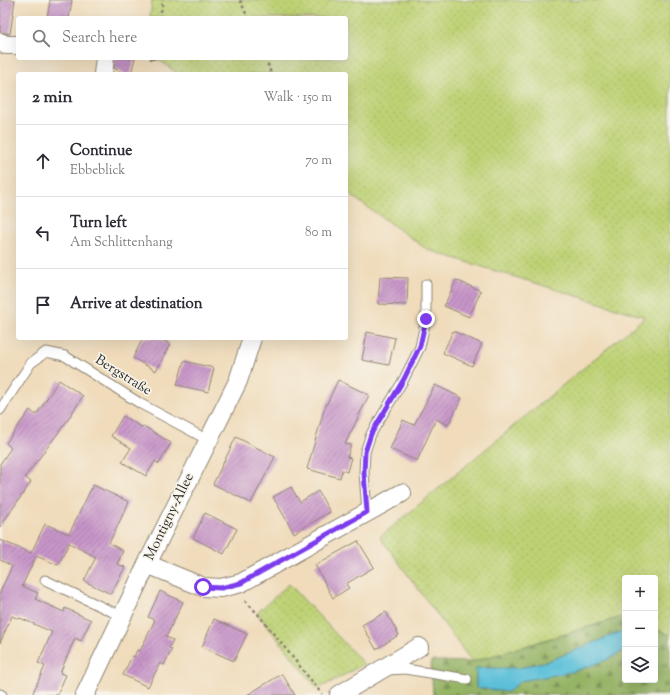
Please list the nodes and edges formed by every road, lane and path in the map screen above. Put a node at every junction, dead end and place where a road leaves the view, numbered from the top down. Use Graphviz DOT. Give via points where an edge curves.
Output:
graph roads {
  1 [pos="163,0"];
  2 [pos="240,0"];
  3 [pos="160,16"];
  4 [pos="247,16"];
  5 [pos="0,42"];
  6 [pos="16,45"];
  7 [pos="105,60"];
  8 [pos="267,60"];
  9 [pos="103,72"];
  10 [pos="270,72"];
  11 [pos="426,284"];
  12 [pos="251,340"];
  13 [pos="0,410"];
  14 [pos="208,440"];
  15 [pos="402,493"];
  16 [pos="367,512"];
  17 [pos="147,564"];
  18 [pos="45,580"];
  19 [pos="257,613"];
  20 [pos="123,617"];
  21 [pos="419,647"];
  22 [pos="378,671"];
  23 [pos="467,678"];
  24 [pos="318,689"];
  25 [pos="85,695"];
  26 [pos="339,695"];
  1 -- 3 [label="path"];
  2 -- 4 [label="path"];
  5 -- 6 [label="street" via="6,46"];
  7 -- 9 [label="street"];
  8 -- 10 [label="path"];
  11 -- 16 [label="lane" via="426,319 420,346 404,379 371,434 365,452"];
  12 -- 14 [label="street, Montigny-Allee" via="238,381"];
  13 -- 14 [label="lane, Bergstraße" via="31,363 46,352 65,356 141,404"];
  14 -- 17 [label="street, Montigny-Allee"];
  15 -- 16 [label="street"];
  16 -- 17 [label="street" via="241,583 221,588 203,587"];
  17 -- 20 [label="street, Montigny-Allee"];
  18 -- 20 [label="lane"];
  19 -- 24 [label="path"];
  20 -- 25 [label="street, Montigny-Allee"];
  21 -- 22 [label="street"];
  22 -- 23 [label="lane" via="405,669"];
  22 -- 26 [label="street"];
}
